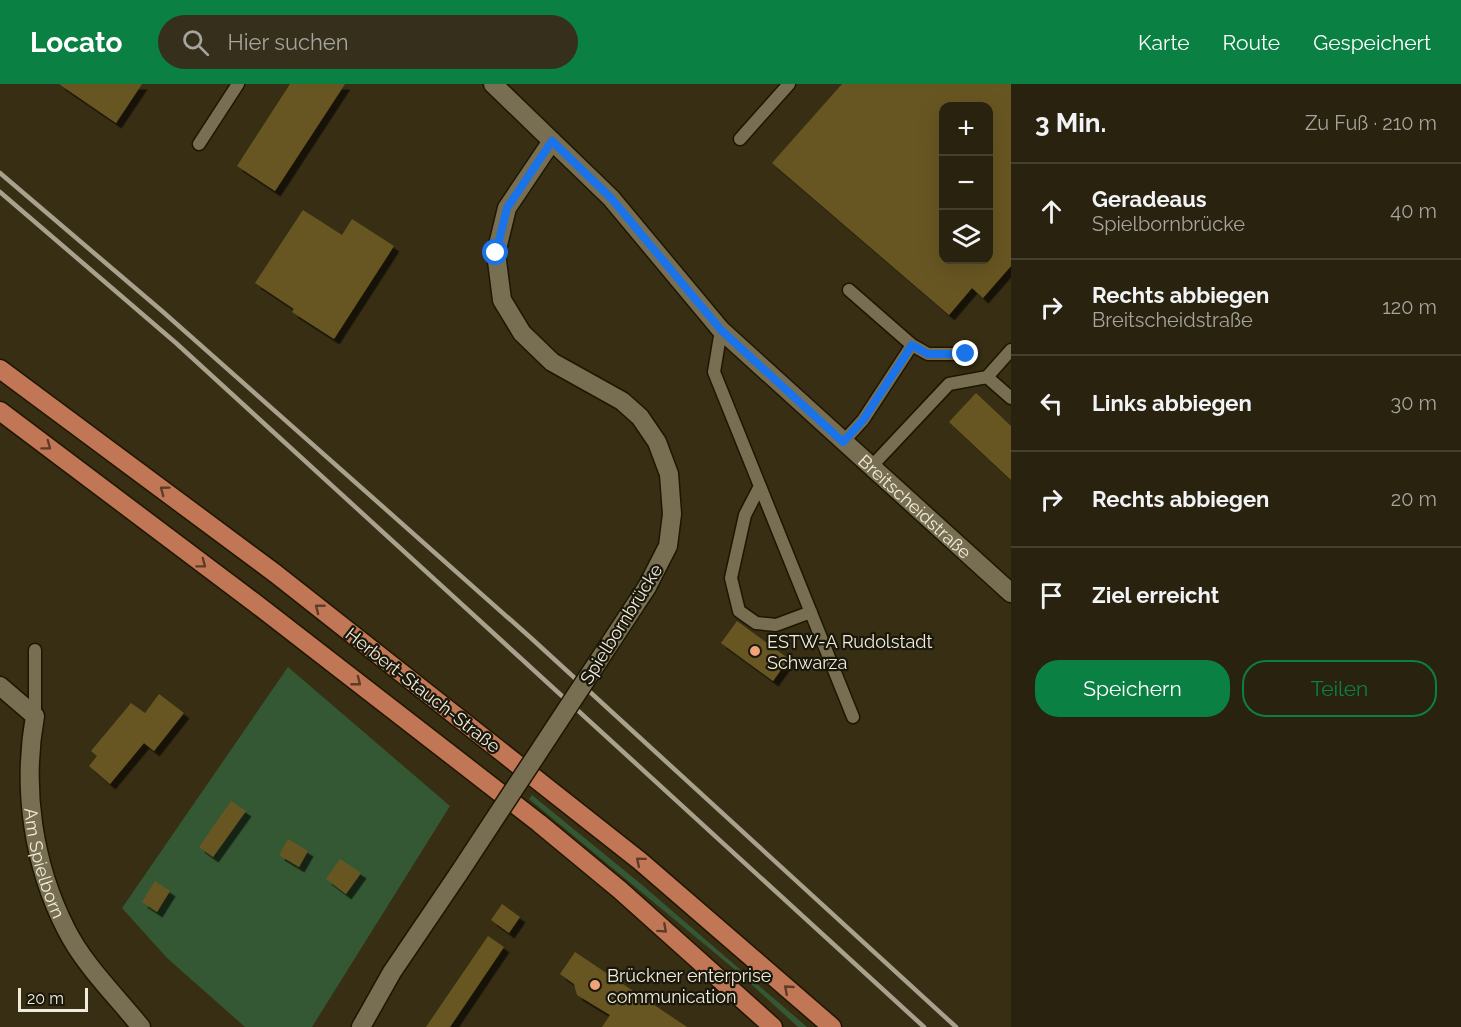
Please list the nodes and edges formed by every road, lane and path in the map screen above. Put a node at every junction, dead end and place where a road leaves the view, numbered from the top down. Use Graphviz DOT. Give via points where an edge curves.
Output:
graph roads {
  1 [pos="238,84"];
  2 [pos="493,84"];
  3 [pos="789,84"];
  4 [pos="740,139"];
  5 [pos="552,141"];
  6 [pos="198,144"];
  7 [pos="849,290"];
  8 [pos="721,330"];
  9 [pos="912,345"];
  10 [pos="1011,350"];
  11 [pos="966,354"];
  12 [pos="0,369"];
  13 [pos="987,377"];
  14 [pos="1011,398"];
  15 [pos="0,411"];
  16 [pos="843,442"];
  17 [pos="871,467"];
  18 [pos="760,486"];
  19 [pos="1011,593"];
  20 [pos="811,612"];
  21 [pos="35,650"];
  22 [pos="0,686"];
  23 [pos="35,716"];
  24 [pos="853,717"];
  25 [pos="141,1027"];
  26 [pos="361,1027"];
  27 [pos="773,1027"];
  28 [pos="832,1027"];
  1 -- 6 [label="lane"];
  2 -- 5 [label="street, Breitscheidstraße"];
  3 -- 4 [label="lane"];
  5 -- 8 [label="street, Breitscheidstraße" via="611,198"];
  5 -- 26 [label="street, Spielbornbrücke, bridge" via="507,208 496,253 502,300 522,333 552,362 622,401 640,417 657,442 669,474 672,514 668,546 647,587 392,972"];
  7 -- 9 [label="lane"];
  8 -- 16 [label="street, Breitscheidstraße"];
  8 -- 18 [label="lane" via="714,372"];
  9 -- 11 [label="lane" via="928,354"];
  9 -- 16 [label="lane" via="863,420"];
  10 -- 13 [label="lane"];
  28 -- 12 [label="main road, Herbert-Stauch-Straße, one-way" via="640,861 276,574"];
  13 -- 14 [label="lane"];
  13 -- 17 [label="lane" via="949,384"];
  15 -- 27 [label="main road, Herbert-Stauch-Straße, one-way" via="539,823"];
  16 -- 17 [label="street, Breitscheidstraße"];
  17 -- 19 [label="street, Breitscheidstraße"];
  18 -- 20 [label="lane"];
  18 -- 20 [label="lane" via="745,515 731,578 739,611 756,623 776,625"];
  20 -- 24 [label="lane"];
  21 -- 23 [label="lane"];
  22 -- 23 [label="street"];
  23 -- 25 [label="street, Am Spielborn" via="30,804 43,876 67,931"];
}
